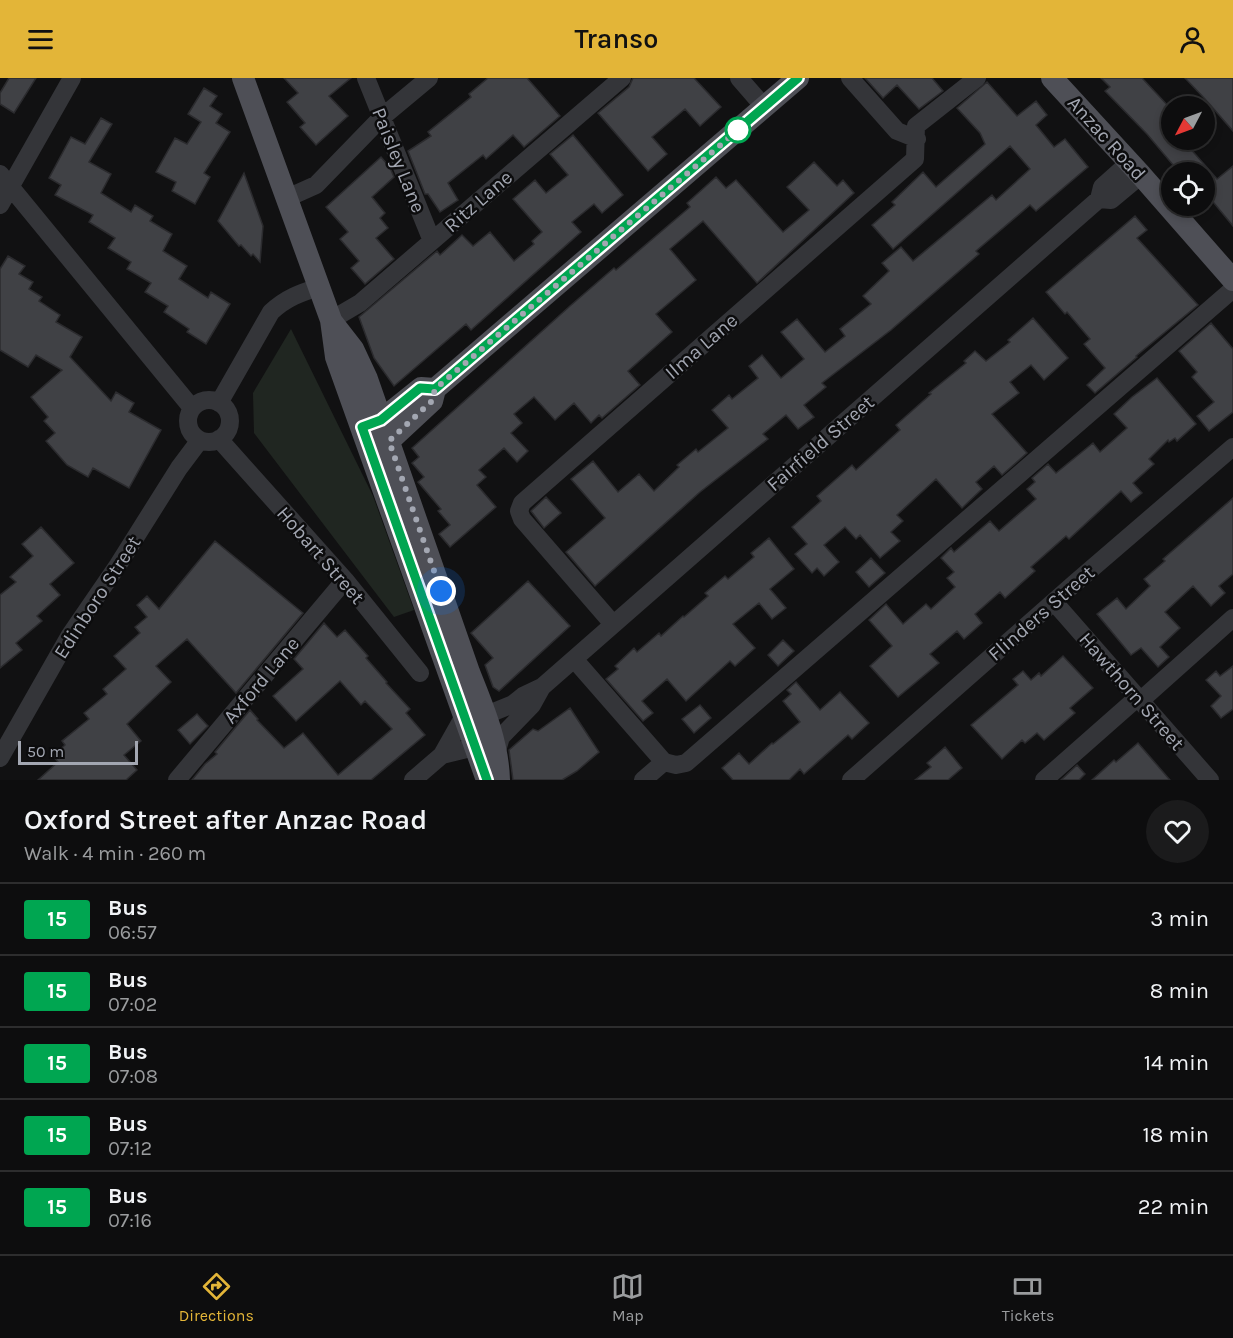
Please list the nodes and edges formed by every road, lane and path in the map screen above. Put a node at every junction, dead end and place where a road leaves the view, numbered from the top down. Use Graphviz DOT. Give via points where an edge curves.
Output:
graph roads {
  1 [pos="72,78"];
  2 [pos="243,78"];
  3 [pos="366,78"];
  4 [pos="429,78"];
  5 [pos="622,78"];
  6 [pos="739,78"];
  7 [pos="798,78"];
  8 [pos="850,78"];
  9 [pos="977,78"];
  10 [pos="1052,78"];
  11 [pos="765,108"];
  12 [pos="381,118"];
  13 [pos="917,139"];
  14 [pos="1135,169"];
  15 [pos="5,181"];
  16 [pos="287,198"];
  17 [pos="0,205"];
  18 [pos="432,241"];
  19 [pos="1233,280"];
  20 [pos="319,286"];
  21 [pos="1233,289"];
  22 [pos="332,320"];
  23 [pos="435,389"];
  24 [pos="219,403"];
  25 [pos="192,408"];
  26 [pos="372,423"];
  27 [pos="219,439"];
  28 [pos="200,440"];
  29 [pos="379,445"];
  30 [pos="1233,447"];
  31 [pos="345,580"];
  32 [pos="1054,602"];
  33 [pos="1233,618"];
  34 [pos="613,624"];
  35 [pos="574,658"];
  36 [pos="420,673"];
  37 [pos="542,687"];
  38 [pos="1139,699"];
  39 [pos="475,715"];
  40 [pos="485,750"];
  41 [pos="442,755"];
  42 [pos="0,758"];
  43 [pos="663,762"];
  44 [pos="177,780"];
  45 [pos="413,780"];
  46 [pos="487,780"];
  47 [pos="499,780"];
  48 [pos="643,780"];
  49 [pos="851,780"];
  50 [pos="1044,780"];
  51 [pos="1210,780"];
  1 -- 15 [label="street"];
  2 -- 16 [label="main road"];
  3 -- 12 [label="street, Paisley Lane"];
  4 -- 12 [label="street"];
  5 -- 18 [label="street, Ritz Lane"];
  6 -- 11 [label="street"];
  7 -- 11 [label="main road"];
  8 -- 13 [label="street" via="897,131"];
  9 -- 13 [label="street, Ilma Lane" via="916,126"];
  10 -- 14 [label="main road, Anzac Road"];
  11 -- 23 [label="main road"];
  12 -- 16 [label="street" via="316,185"];
  12 -- 18 [label="street, Paisley Lane"];
  13 -- 34 [label="street, Ilma Lane" via="915,159 522,503 522,519"];
  14 -- 19 [label="main road, Anzac Road"];
  14 -- 34 [label="street, Fairfield Street" via="1112,200 1099,199"];
  15 -- 17 [label="street"];
  15 -- 25 [label="street"];
  16 -- 20 [label="main road"];
  18 -- 22 [label="street, Ritz Lane" via="360,303"];
  20 -- 22 [label="main road"];
  20 -- 24 [label="street" via="282,302 271,312"];
  21 -- 43 [label="street" via="686,763"];
  22 -- 26 [label="main road" via="336,357"];
  23 -- 26 [label="main road" via="420,388"];
  23 -- 29 [label="main road" via="432,401"];
  24 -- 25 [label="street" via="204,400"];
  24 -- 27 [label="street" via="227,411 230,424"];
  25 -- 28 [label="street" via="188,423"];
  26 -- 29 [label="main road"];
  27 -- 28 [label="street"];
  27 -- 31 [label="street, Hobart Street"];
  28 -- 42 [label="street, Edinboro Street" via="70,635"];
  29 -- 39 [label="main road"];
  30 -- 32 [label="street, Flinders Street"];
  31 -- 36 [label="street, Hobart Street"];
  31 -- 44 [label="street, Axford Lane"];
  32 -- 38 [label="street, Hawthorn Street"];
  32 -- 49 [label="street, Flinders Street"];
  33 -- 38 [label="street"];
  34 -- 35 [label="street, Fairfield Street"];
  35 -- 37 [label="street, Fairfield Street"];
  35 -- 43 [label="street"];
  37 -- 39 [label="street, Fairfield Street" via="513,704"];
  37 -- 40 [label="street, Fairfield Street" via="532,705"];
  38 -- 50 [label="street"];
  38 -- 51 [label="street, Hawthorn Street"];
  39 -- 40 [label="main road"];
  39 -- 41 [label="street"];
  40 -- 41 [label="street"];
  40 -- 46 [label="main road"];
  40 -- 47 [label="main road"];
  41 -- 45 [label="street"];
  43 -- 48 [label="street"];
}
